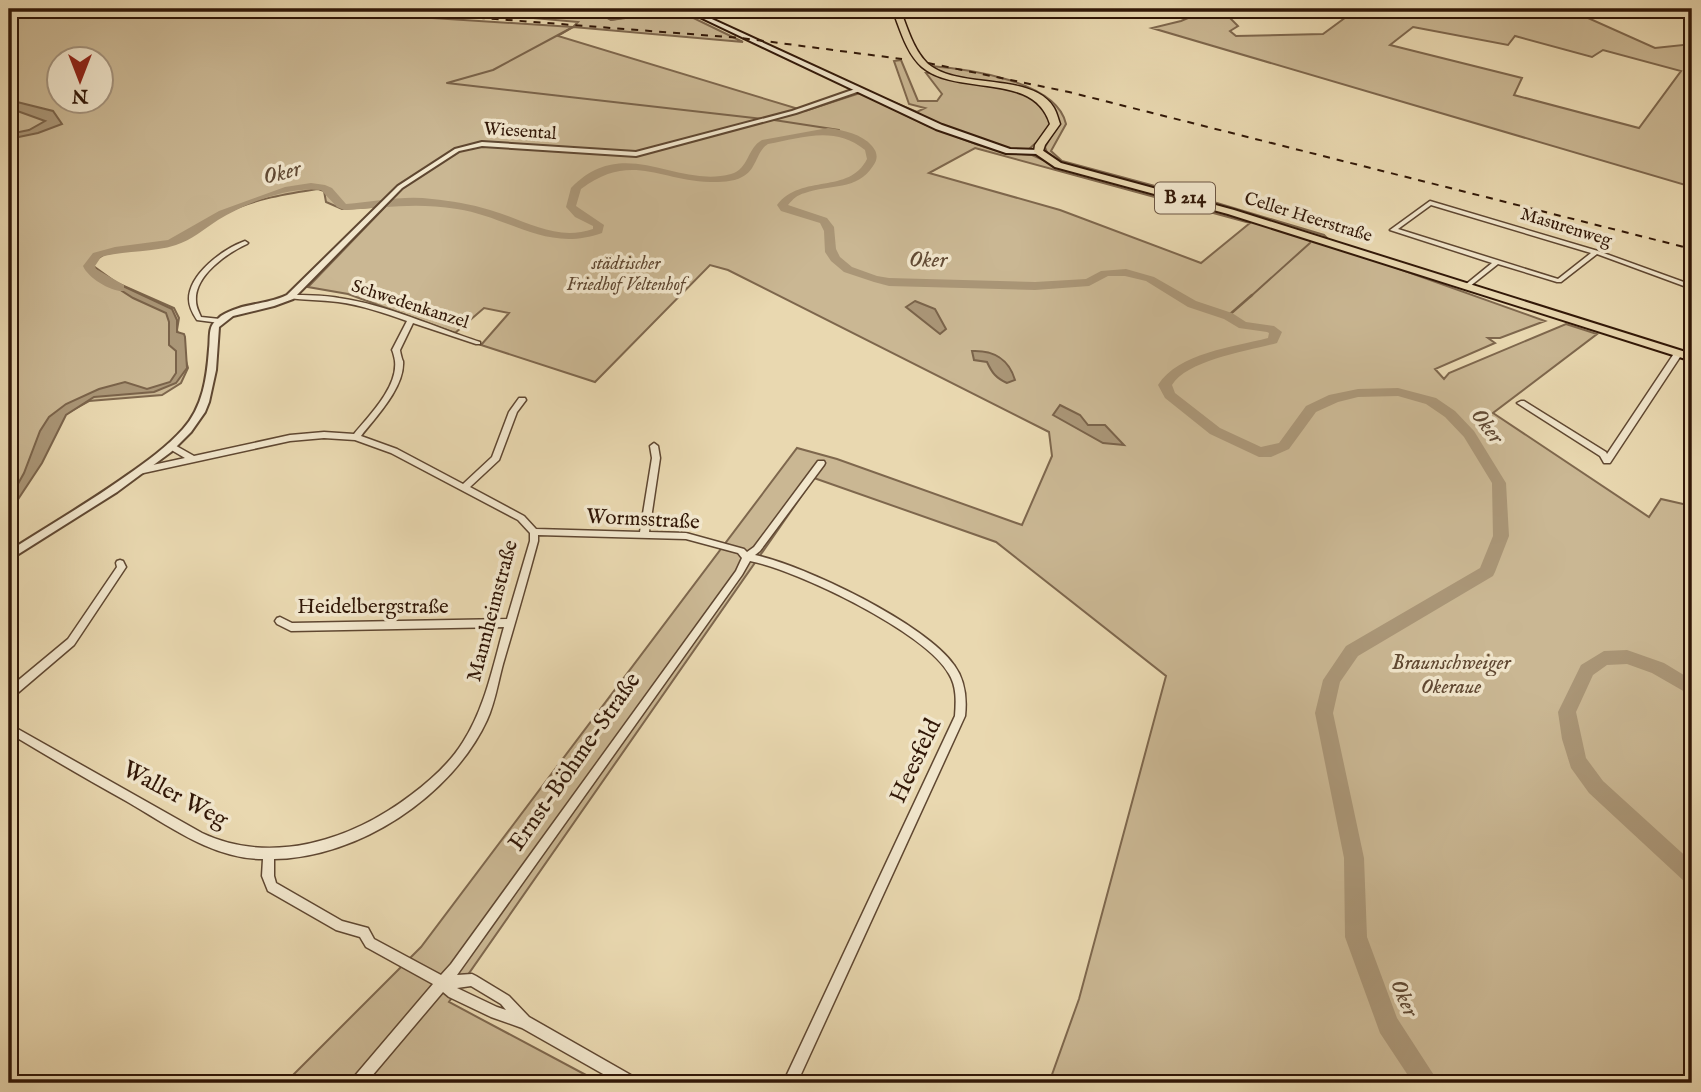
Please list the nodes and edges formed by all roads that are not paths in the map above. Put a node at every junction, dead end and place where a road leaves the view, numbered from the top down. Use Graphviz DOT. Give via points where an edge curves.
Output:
graph roads {
  1 [pos="686,9"];
  2 [pos="889,9"];
  3 [pos="896,9"];
  4 [pos="915,50"];
  5 [pos="858,90"];
  6 [pos="1039,152"];
  7 [pos="245,243"];
  8 [pos="1597,253"];
  9 [pos="1497,262"];
  10 [pos="1467,286"];
  11 [pos="1692,287"];
  12 [pos="290,297"];
  13 [pos="411,320"];
  14 [pos="220,321"];
  15 [pos="478,343"];
  16 [pos="1678,354"];
  17 [pos="1692,358"];
  18 [pos="522,400"];
  19 [pos="1521,403"];
  20 [pos="356,437"];
  21 [pos="171,446"];
  22 [pos="654,446"];
  23 [pos="192,458"];
  24 [pos="821,463"];
  25 [pos="137,471"];
  26 [pos="465,487"];
  27 [pos="534,532"];
  28 [pos="643,535"];
  29 [pos="9,556"];
  30 [pos="747,557"];
  31 [pos="120,563"];
  32 [pos="280,621"];
  33 [pos="510,623"];
  34 [pos="9,694"];
  35 [pos="12,734"];
  36 [pos="269,854"];
  37 [pos="443,983"];
  38 [pos="525,1021"];
  39 [pos="358,1083"];
  40 [pos="631,1083"];
  41 [pos="790,1083"];
  1 -- 5 [label="main road, Celler Heerstraße"];
  2 -- 4 [label="highway" via="896,29"];
  3 -- 4 [label="highway"];
  4 -- 6 [label="highway" via="935,72 1017,89 1044,103 1055,124"];
  5 -- 6 [label="main road, Celler Heerstraße" via="982,143 1013,152"];
  5 -- 12 [label="street, Wiesental" via="794,113 636,155 468,145 393,193"];
  6 -- 10 [label="main road, Celler Heerstraße / B 214" via="1054,163"];
  7 -- 14 [label="street" via="219,259 194,291 192,303 199,319"];
  8 -- 9 [label="street" via="1559,281"];
  8 -- 9 [label="street, Masurenweg" via="1430,203 1393,230"];
  8 -- 11 [label="street, Masurenweg"];
  9 -- 10 [label="street"];
  10 -- 16 [label="main road, Celler Heerstraße / B 214"];
  12 -- 13 [label="street, Schwedenkanzel" via="350,300"];
  12 -- 14 [label="street, Wiesental"];
  13 -- 15 [label="street, Schwedenkanzel"];
  13 -- 20 [label="street" via="396,350 400,368 389,393"];
  14 -- 21 [label="street" via="215,327 202,408"];
  16 -- 17 [label="main road, Celler Heerstraße / B 214"];
  16 -- 19 [label="street" via="1606,461 1602,454"];
  18 -- 26 [label="street" via="496,458"];
  20 -- 23 [label="street, Mannheimstraße" via="306,436"];
  20 -- 26 [label="street, Mannheimstraße"];
  21 -- 23 [label="street"];
  21 -- 25 [label="street"];
  22 -- 28 [label="street"];
  23 -- 25 [label="street, Mannheimstraße"];
  24 -- 30 [label="street, Ernst-Böhme-Straße" via="757,550"];
  25 -- 29 [label="street"];
  26 -- 27 [label="street, Mannheimstraße" via="521,518"];
  27 -- 28 [label="street, Wormsstraße"];
  27 -- 33 [label="street, Mannheimstraße"];
  28 -- 30 [label="street, Wormsstraße" via="702,539"];
  30 -- 37 [label="street, Ernst-Böhme-Straße"];
  30 -- 41 [label="street, Heesfeld" via="762,558 827,586 919,638 949,664 961,688 960,716"];
  31 -- 34 [label="street" via="122,567 71,642"];
  32 -- 33 [label="street, Heidelbergstraße" via="291,626 328,627"];
  33 -- 36 [label="street, Mannheimstraße" via="483,717 463,752 442,776 402,809 359,833 321,846"];
  35 -- 36 [label="street, Waller Weg" via="201,838 228,849"];
  36 -- 37 [label="street" via="272,887 340,926 364,932 370,943"];
  37 -- 38 [label="street" via="453,993 495,1013"];
  37 -- 38 [label="street" via="472,981 505,1000"];
  37 -- 39 [label="street, Ernst-Böhme-Straße"];
  38 -- 40 [label="street"];
}
